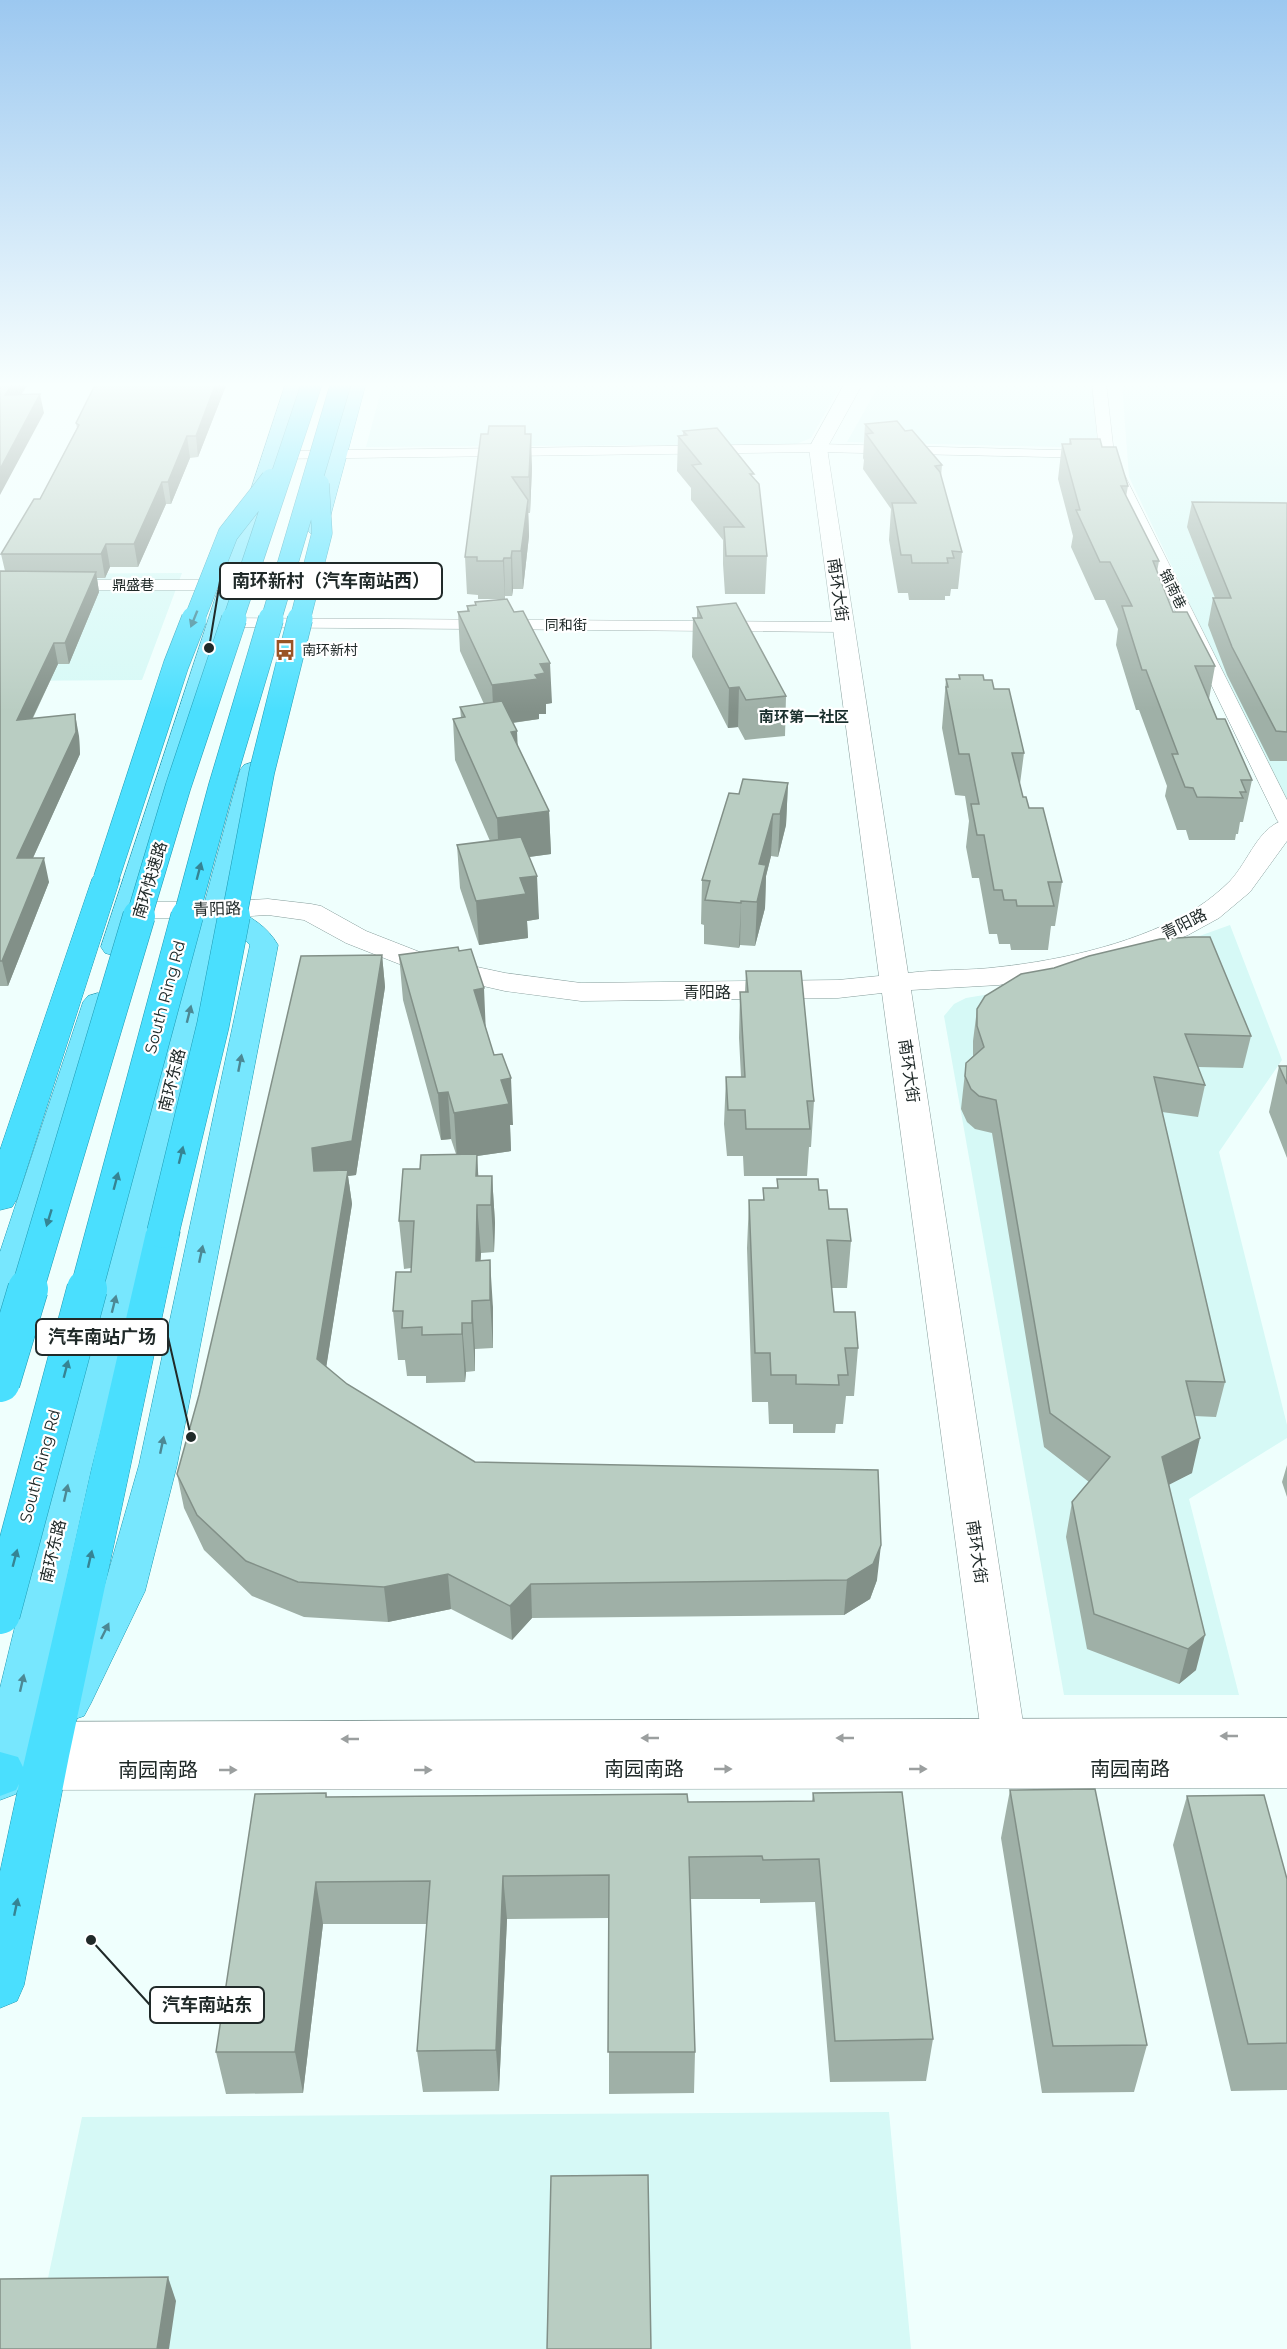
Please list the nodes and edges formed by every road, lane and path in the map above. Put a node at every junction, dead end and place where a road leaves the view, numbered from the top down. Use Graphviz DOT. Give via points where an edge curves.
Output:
graph roads {
  1 [pos="255,493"];
  2 [pos="265,493"];
  3 [pos="268,493"];
  4 [pos="317,493"];
  5 [pos="320,493"];
  6 [pos="325,493"];
  7 [pos="824,493"];
  8 [pos="1126,493"];
  9 [pos="0,585"];
  10 [pos="229,585"];
  11 [pos="217,623"];
  12 [pos="292,623"];
  13 [pos="843,627"];
  14 [pos="193,700"];
  15 [pos="1287,820"];
  16 [pos="1287,826"];
  17 [pos="127,910"];
  18 [pos="215,910"];
  19 [pos="896,983"];
  20 [pos="0,1198"];
  21 [pos="0,1306"];
  22 [pos="0,1382"];
  23 [pos="0,1614"];
  24 [pos="1287,1736"];
  25 [pos="1005,1753"];
  26 [pos="13,1761"];
  27 [pos="1287,1769"];
  28 [pos="0,1984"];
  1 -- 20 [label="highway, one-way, bridge" via="228,534 176,665"];
  2 -- 10 [label="main road"];
  3 -- 22 [label="highway, 南环快速路, one-way, bridge"];
  23 -- 4 [label="highway, South Ring Rd, one-way, bridge" via="221,787"];
  5 -- 12 [label="main road, 南环东路"];
  26 -- 6 [label="highway, one-way, bridge" via="163,1232 213,1025 262,771 322,532"];
  7 -- 13 [label="street, 南环大街"];
  8 -- 15 [label="street, 锦南巷"];
  9 -- 10 [label="street, 鼎盛巷"];
  10 -- 11 [label="main road"];
  11 -- 12 [label="street, 同和街"];
  11 -- 14 [label="main road"];
  12 -- 13 [label="street, 同和街"];
  12 -- 18 [label="main road, 南环东路"];
  13 -- 19 [label="street, 南环大街"];
  14 -- 17 [label="main road"];
  14 -- 20 [label="main road" via="146,728 135,752 41,1040 9,1125"];
  16 -- 19 [label="street, 青阳路" via="1239,886 1209,912 1131,948 999,976"];
  17 -- 18 [label="street, 青阳路"];
  17 -- 21 [label="main road"];
  18 -- 19 [label="street, 青阳路" via="268,907 311,912 356,937 427,965 504,982 581,992 765,992"];
  26 -- 18 [label="main road, 南环东路, one-way" via="72,1470"];
  26 -- 18 [label="main road, one-way" via="124,1591 158,1465 264,945 253,931"];
  19 -- 25 [label="street, 南环大街"];
  24 -- 25 [label="street, 南园南路, one-way"];
  25 -- 26 [label="street, 南园南路"];
  25 -- 27 [label="street, 南园南路"];
  28 -- 26 [label="highway, one-way"];
}
